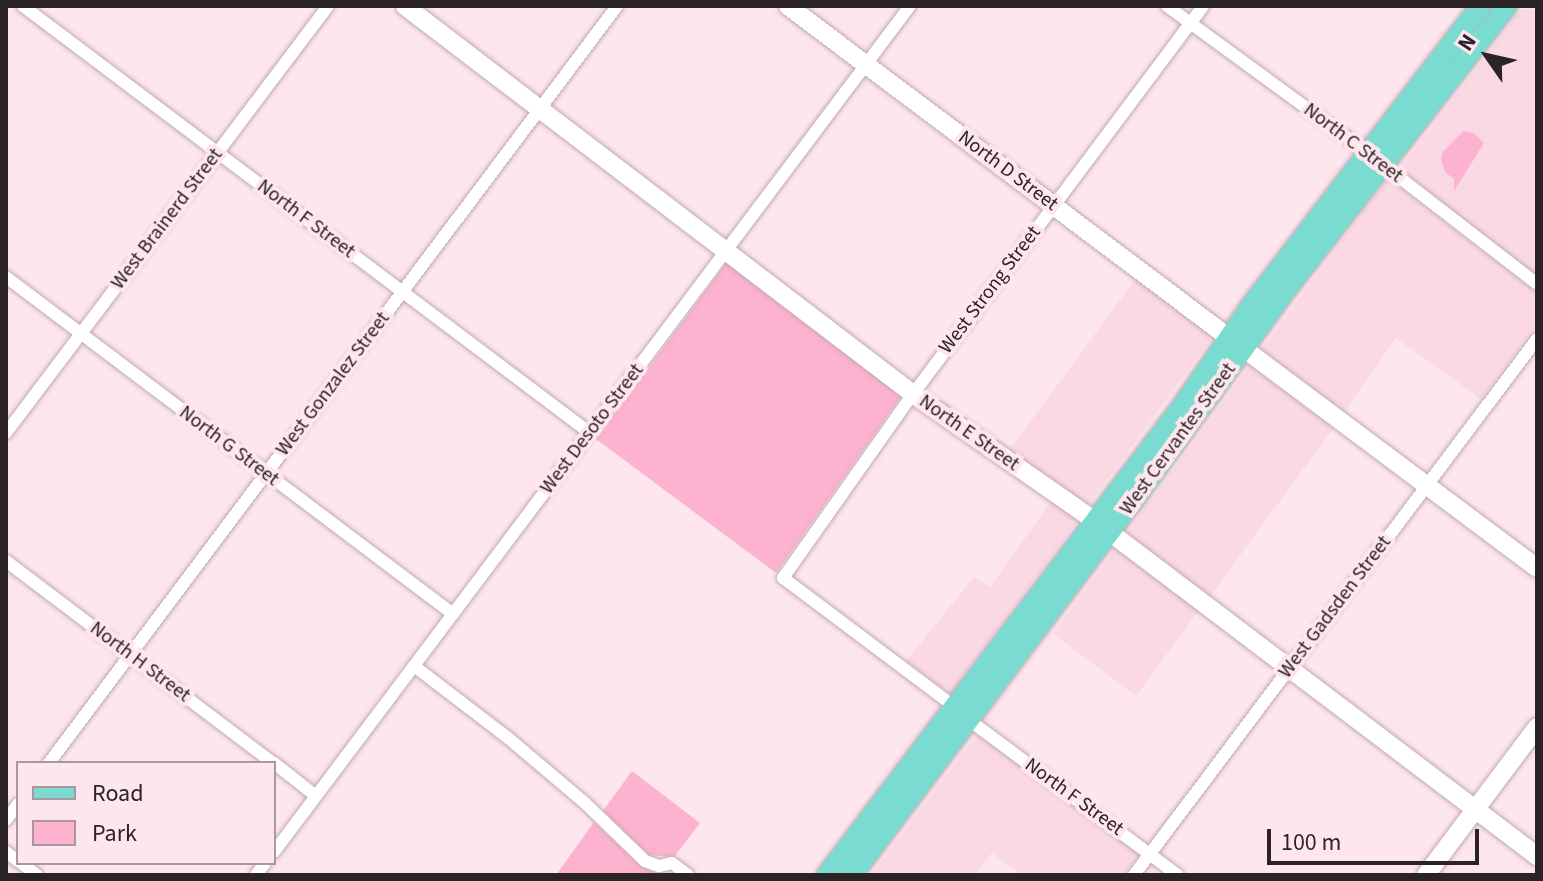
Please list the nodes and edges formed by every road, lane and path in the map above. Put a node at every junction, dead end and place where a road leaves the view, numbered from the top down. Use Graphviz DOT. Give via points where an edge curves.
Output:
graph roads {
  1 [pos="23,6"];
  2 [pos="328,6"];
  3 [pos="405,6"];
  4 [pos="617,6"];
  5 [pos="788,6"];
  6 [pos="910,6"];
  7 [pos="1167,6"];
  8 [pos="1203,6"];
  9 [pos="1480,6"];
  10 [pos="1507,6"];
  11 [pos="1190,23"];
  12 [pos="866,64"];
  13 [pos="541,108"];
  14 [pos="218,152"];
  15 [pos="1377,160"];
  16 [pos="1053,205"];
  17 [pos="725,251"];
  18 [pos="6,277"];
  19 [pos="1537,284"];
  20 [pos="403,292"];
  21 [pos="81,334"];
  22 [pos="1537,339"];
  23 [pos="1236,343"];
  24 [pos="913,394"];
  25 [pos="6,433"];
  26 [pos="590,433"];
  27 [pos="266,474"];
  28 [pos="1426,485"];
  29 [pos="1102,527"];
  30 [pos="6,561"];
  31 [pos="1537,568"];
  32 [pos="783,578"];
  33 [pos="453,614"];
  34 [pos="130,655"];
  35 [pos="414,666"];
  36 [pos="1288,669"];
  37 [pos="962,713"];
  38 [pos="1537,727"];
  39 [pos="50,761"];
  40 [pos="271,761"];
  41 [pos="276,765"];
  42 [pos="316,796"];
  43 [pos="886,797"];
  44 [pos="1475,809"];
  45 [pos="276,849"];
  46 [pos="1150,853"];
  47 [pos="1537,856"];
  48 [pos="688,875"];
  49 [pos="827,875"];
  50 [pos="838,875"];
  51 [pos="852,875"];
  52 [pos="1134,875"];
  53 [pos="1178,875"];
  54 [pos="1426,875"];
  1 -- 14 [label="street, North F Street"];
  2 -- 14 [label="street, West Brainerd Street"];
  3 -- 13 [label="street, North E Street"];
  4 -- 13 [label="street, West Gonzalez Street"];
  5 -- 12 [label="street, North D Street"];
  6 -- 12 [label="street, West Desoto Street"];
  7 -- 11 [label="street, North C Street"];
  8 -- 11 [label="street, West Strong Street"];
  9 -- 15 [label="main road, West Cervantes Street"];
  10 -- 15 [label="main road, West Cervantes Street"];
  11 -- 15 [label="street, North C Street"];
  11 -- 16 [label="street, West Strong Street"];
  12 -- 16 [label="street, North D Street"];
  12 -- 17 [label="street, West Desoto Street"];
  13 -- 17 [label="street, North E Street"];
  13 -- 20 [label="street, West Gonzalez Street"];
  14 -- 20 [label="street, North F Street"];
  14 -- 21 [label="street, West Brainerd Street"];
  15 -- 19 [label="street, North C Street"];
  15 -- 23 [label="main road, West Cervantes Street"];
  16 -- 23 [label="street, North D Street"];
  16 -- 24 [label="street, West Strong Street"];
  17 -- 24 [label="street, North E Street"];
  17 -- 26 [label="street, West Desoto Street"];
  18 -- 21 [label="street, North G Street"];
  20 -- 26 [label="street, North F Street"];
  20 -- 27 [label="street, West Gonzalez Street"];
  21 -- 25 [label="street, West Brainerd Street"];
  21 -- 27 [label="street, North G Street"];
  22 -- 28 [label="street, West Gadsden Street"];
  23 -- 28 [label="street, North D Street"];
  23 -- 29 [label="main road, West Cervantes Street" via="1183,405"];
  24 -- 29 [label="street, North E Street"];
  24 -- 32 [label="street, West Strong Street"];
  26 -- 33 [label="street, West Desoto Street"];
  27 -- 33 [label="street, North G Street"];
  27 -- 34 [label="street, West Gonzalez Street"];
  28 -- 31 [label="street, North D Street"];
  28 -- 36 [label="street, West Gadsden Street"];
  29 -- 36 [label="street, North E Street"];
  29 -- 37 [label="main road, West Cervantes Street"];
  30 -- 34 [label="street, North H Street"];
  32 -- 37 [label="street, North F Street"];
  33 -- 35 [label="street, West Desoto Street"];
  34 -- 39 [label="street, West Gonzalez Street"];
  34 -- 40 [label="street, North H Street"];
  35 -- 42 [label="street, West Desoto Street"];
  35 -- 48 [label="street" via="585,803 645,861 672,863"];
  36 -- 44 [label="street, North E Street"];
  36 -- 46 [label="street, West Gadsden Street"];
  37 -- 43 [label="main road, West Cervantes Street"];
  37 -- 46 [label="street, North F Street"];
  37 -- 51 [label="main road, West Cervantes Street"];
  38 -- 44 [label="street"];
  41 -- 42 [label="street, North H Street"];
  42 -- 45 [label="street, West Desoto Street"];
  43 -- 49 [label="main road, West Cervantes Street"];
  43 -- 50 [label="main road" via="876,824"];
  44 -- 47 [label="street, North E Street"];
  44 -- 54 [label="street"];
  46 -- 52 [label="street, West Gadsden Street"];
  46 -- 53 [label="street, North F Street"];
}
